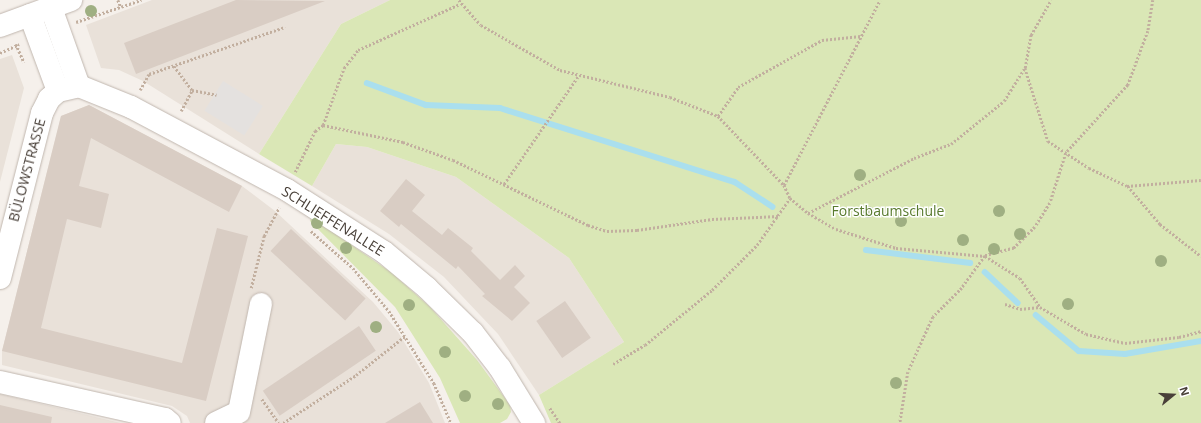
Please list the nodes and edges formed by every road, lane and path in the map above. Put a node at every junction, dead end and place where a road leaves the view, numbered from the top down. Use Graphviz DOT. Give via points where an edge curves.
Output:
graph roads {
  1 [pos="71,0"];
  2 [pos="118,0"];
  3 [pos="458,0"];
  4 [pos="880,0"];
  5 [pos="1051,0"];
  6 [pos="1152,0"];
  7 [pos="460,4"];
  8 [pos="121,7"];
  9 [pos="51,8"];
  10 [pos="30,16"];
  11 [pos="0,26"];
  12 [pos="284,27"];
  13 [pos="862,36"];
  14 [pos="174,66"];
  15 [pos="1025,68"];
  16 [pos="579,75"];
  17 [pos="144,83"];
  18 [pos="68,88"];
  19 [pos="192,90"];
  20 [pos="217,95"];
  21 [pos="718,116"];
  22 [pos="323,125"];
  23 [pos="171,128"];
  24 [pos="1066,153"];
  25 [pos="1201,180"];
  26 [pos="504,184"];
  27 [pos="784,184"];
  28 [pos="1127,186"];
  29 [pos="790,198"];
  30 [pos="284,202"];
  31 [pos="808,214"];
  32 [pos="779,216"];
  33 [pos="309,230"];
  34 [pos="5,238"];
  35 [pos="985,256"];
  36 [pos="1201,256"];
  37 [pos="0,278"];
  38 [pos="261,304"];
  39 [pos="1005,304"];
  40 [pos="1040,307"];
  41 [pos="1201,331"];
  42 [pos="405,336"];
  43 [pos="613,364"];
  44 [pos="7,384"];
  45 [pos="244,391"];
  46 [pos="546,402"];
  47 [pos="170,423"];
  48 [pos="216,423"];
  49 [pos="279,423"];
  50 [pos="283,423"];
  51 [pos="451,423"];
  52 [pos="534,423"];
  53 [pos="560,423"];
  54 [pos="900,423"];
  1 -- 9 [label="street"];
  2 -- 8 [label="path"];
  3 -- 7 [label="path"];
  4 -- 13 [label="path"];
  5 -- 15 [label="path" via="1031,35"];
  6 -- 24 [label="path" via="1148,30 1128,85"];
  7 -- 16 [label="path" via="482,25 519,48 560,70"];
  7 -- 22 [label="path" via="358,50 344,68"];
  9 -- 10 [label="street"];
  9 -- 18 [label="street"];
  10 -- 11 [label="street"];
  10 -- 18 [label="street"];
  12 -- 14 [label="path"];
  13 -- 21 [label="path" via="822,40 738,87"];
  13 -- 27 [label="path"];
  14 -- 17 [label="path" via="149,74"];
  14 -- 19 [label="path"];
  15 -- 24 [label="path" via="1048,141"];
  15 -- 31 [label="path" via="1004,101 950,144 914,158"];
  16 -- 21 [label="path" via="670,97"];
  16 -- 26 [label="path" via="542,124"];
  18 -- 23 [label="street, SCHLIEFFENALLEE" via="104,94"];
  18 -- 34 [label="street, BÜLOWSTRASSE" via="49,99 42,113"];
  19 -- 20 [label="path"];
  19 -- 23 [label="path"];
  21 -- 27 [label="path"];
  22 -- 26 [label="path" via="403,142 453,160"];
  22 -- 30 [label="path" via="315,131"];
  23 -- 30 [label="street, SCHLIEFFENALLEE"];
  24 -- 28 [label="path"];
  24 -- 35 [label="path" via="1050,203 1035,227 1014,248"];
  25 -- 28 [label="path"];
  26 -- 32 [label="path" via="588,225 607,231 637,230 712,219"];
  27 -- 29 [label="path"];
  28 -- 36 [label="path" via="1160,224"];
  29 -- 31 [label="path"];
  29 -- 32 [label="path"];
  30 -- 52 [label="street, SCHLIEFFENALLEE" via="384,252 427,288 486,348"];
  31 -- 35 [label="path" via="836,229 896,248"];
  32 -- 43 [label="path" via="746,258 712,290 645,345"];
  33 -- 42 [label="path" via="353,268"];
  34 -- 37 [label="street, BÜLOWSTRASSE"];
  35 -- 40 [label="path" via="1020,278"];
  35 -- 54 [label="path" via="962,288 933,317 908,372"];
  38 -- 45 [label="street"];
  39 -- 40 [label="path" via="1020,309"];
  40 -- 41 [label="path" via="1086,334 1125,343 1179,337"];
  42 -- 50 [label="path" via="356,375"];
  42 -- 51 [label="path" via="434,383"];
  44 -- 47 [label="street" via="165,419"];
  45 -- 48 [label="street" via="239,412"];
  45 -- 49 [label="path" via="259,394"];
  46 -- 53 [label="path"];
}
